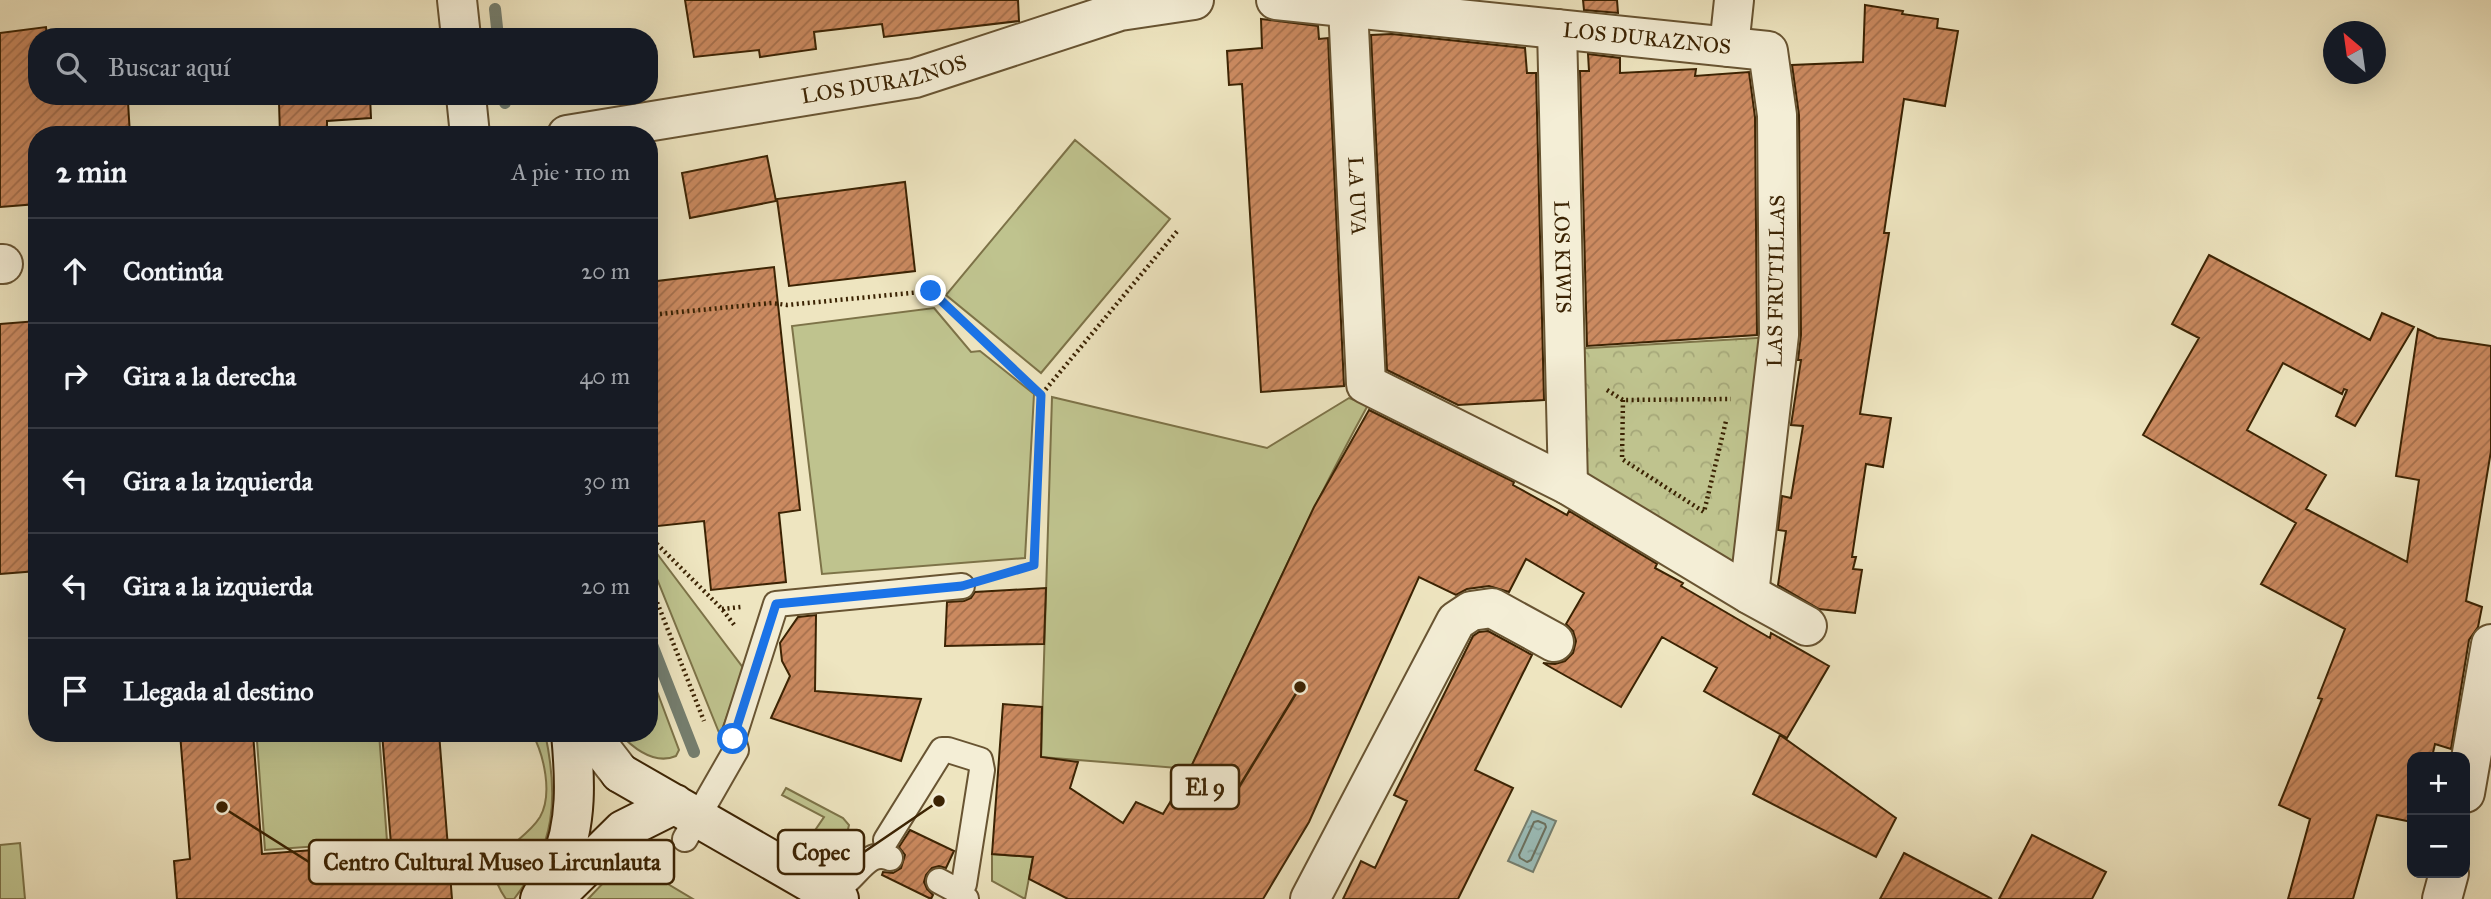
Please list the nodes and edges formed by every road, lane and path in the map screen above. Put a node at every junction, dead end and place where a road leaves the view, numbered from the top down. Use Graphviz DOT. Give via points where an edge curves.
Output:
graph roads {
  1 [pos="457,0"];
  2 [pos="1194,0"];
  3 [pos="1734,0"];
  4 [pos="1296,1"];
  5 [pos="1118,6"];
  6 [pos="1349,6"];
  7 [pos="1517,13"];
  8 [pos="460,28"];
  9 [pos="1557,29"];
  10 [pos="1729,47"];
  11 [pos="1768,51"];
  12 [pos="467,105"];
  13 [pos="469,126"];
  14 [pos="622,126"];
  15 [pos="1179,229"];
  16 [pos="658,314"];
  17 [pos="1041,395"];
  18 [pos="1623,400"];
  19 [pos="1568,485"];
  20 [pos="658,545"];
  21 [pos="962,586"];
  22 [pos="1749,594"];
  23 [pos="658,605"];
  24 [pos="1807,626"];
  25 [pos="1554,642"];
  26 [pos="2491,644"];
  27 [pos="759,657"];
  28 [pos="705,723"];
  29 [pos="571,742"];
  30 [pos="596,742"];
  31 [pos="2470,764"];
  32 [pos="676,819"];
  33 [pos="944,872"];
  34 [pos="2448,878"];
  35 [pos="966,894"];
  36 [pos="833,895"];
  37 [pos="540,899"];
  38 [pos="553,899"];
  39 [pos="787,899"];
  40 [pos="1310,899"];
  41 [pos="2442,899"];
  1 -- 8 [label="street"];
  2 -- 5 [label="street, LOS DURAZNOS"];
  3 -- 10 [label="street"];
  4 -- 6 [label="street, LOS DURAZNOS"];
  5 -- 14 [label="street, LOS DURAZNOS" via="915,78"];
  6 -- 7 [label="street, LOS DURAZNOS"];
  6 -- 19 [label="street, LA UVA" via="1366,384"];
  7 -- 9 [label="street, LOS DURAZNOS"];
  9 -- 10 [label="street, LOS DURAZNOS"];
  9 -- 19 [label="street, LOS KIWIS"];
  10 -- 11 [label="street, LOS DURAZNOS"];
  11 -- 22 [label="street, LAS FRUTILLAS" via="1777,115 1779,335"];
  12 -- 13 [label="street"];
  15 -- 17 [label="path"];
  16 -- 17 [label="path" via="931,291"];
  17 -- 21 [label="path" via="1034,565"];
  18 -- 18 [label="path" via="1731,398 1704,512 1622,459"];
  19 -- 22 [label="street"];
  20 -- 27 [label="path" via="722,609"];
  21 -- 27 [label="lane" via="776,604"];
  22 -- 24 [label="street"];
  23 -- 28 [label="path"];
  25 -- 40 [label="street" via="1492,608 1471,611 1456,621"];
  26 -- 31 [label="street"];
  27 -- 32 [label="lane" via="733,739 736,750"];
  29 -- 37 [label="street" via="574,801 570,829 560,863"];
  30 -- 32 [label="street" via="620,773"];
  32 -- 36 [label="street"];
  32 -- 38 [label="street" via="623,830"];
  32 -- 39 [label="street"];
  33 -- 35 [label="lane" via="956,890"];
  34 -- 41 [label="street"];
  35 -- 36 [label="lane" via="982,770 980,760 942,750 887,849"];
}
